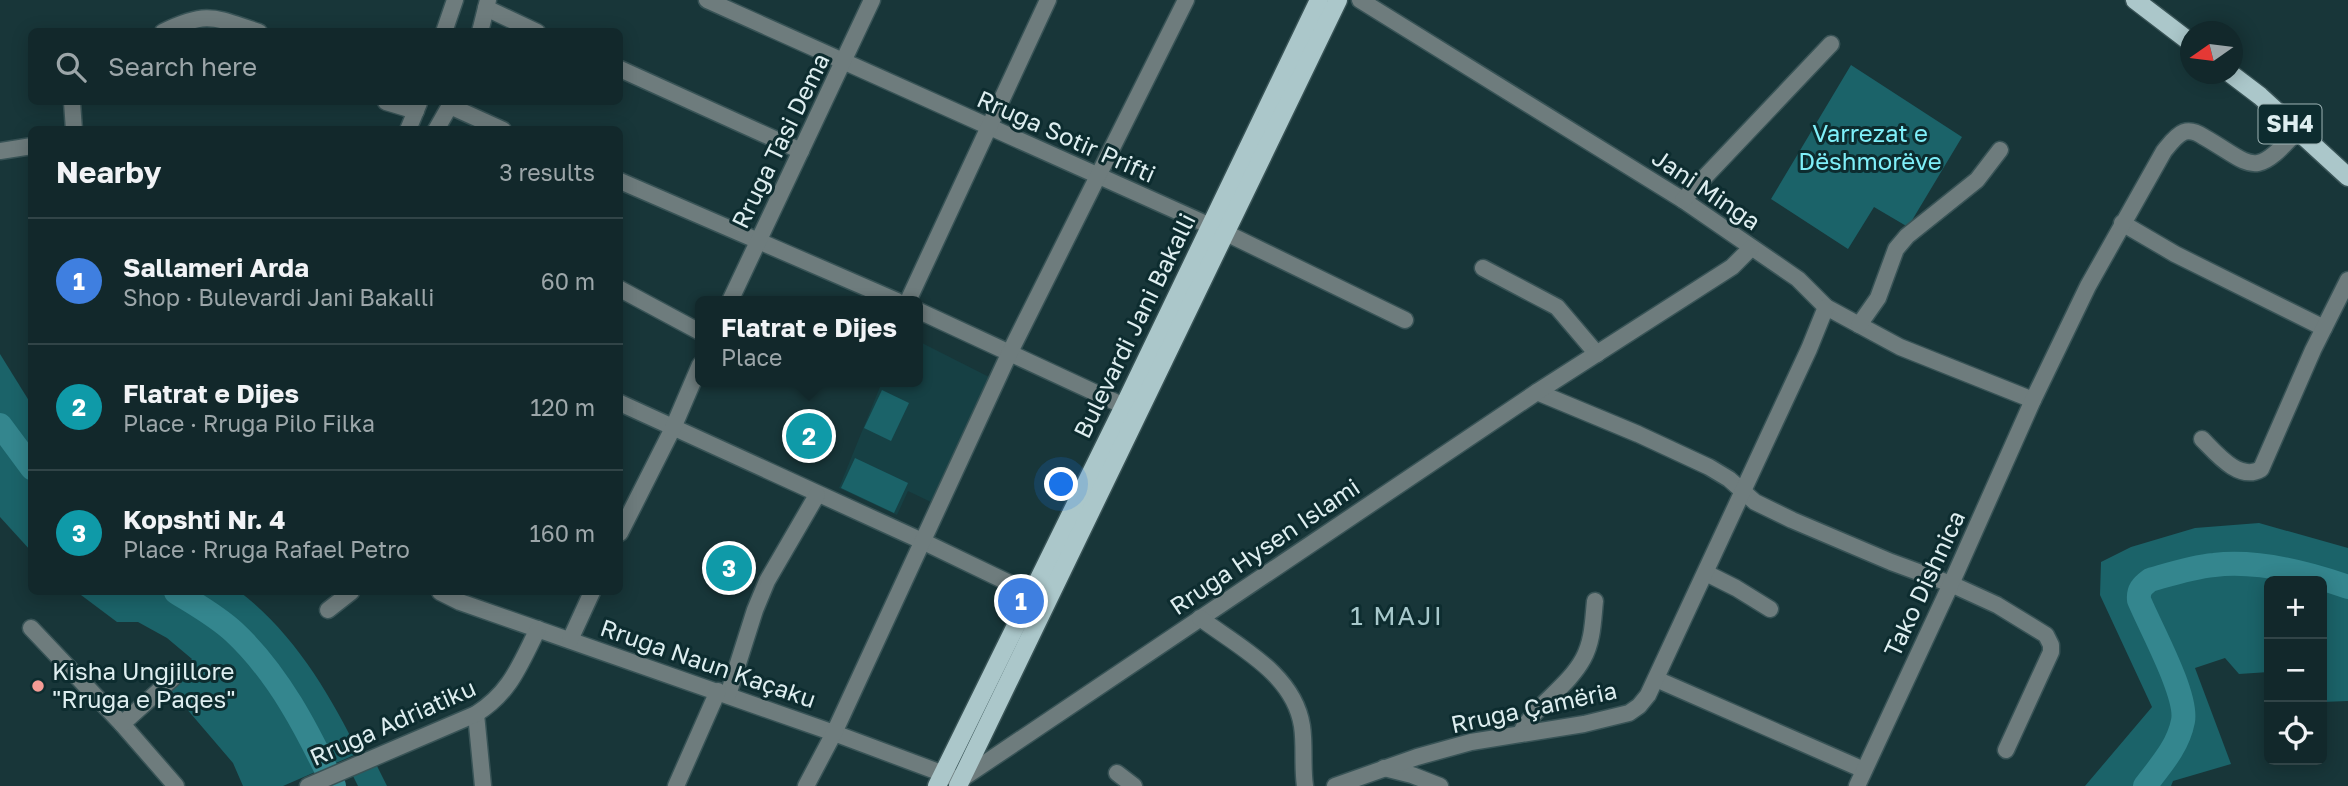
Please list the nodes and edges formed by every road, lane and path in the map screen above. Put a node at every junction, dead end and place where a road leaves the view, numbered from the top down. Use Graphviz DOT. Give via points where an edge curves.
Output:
graph roads {
  1 [pos="455,0"];
  2 [pos="707,0"];
  3 [pos="872,0"];
  4 [pos="1048,0"];
  5 [pos="1186,0"];
  6 [pos="1320,0"];
  7 [pos="1338,0"];
  8 [pos="1360,0"];
  9 [pos="2135,0"];
  10 [pos="487,4"];
  11 [pos="173,28"];
  12 [pos="246,28"];
  13 [pos="445,28"];
  14 [pos="481,28"];
  15 [pos="530,28"];
  16 [pos="2180,35"];
  17 [pos="1831,44"];
  18 [pos="844,63"];
  19 [pos="623,70"];
  20 [pos="2243,84"];
  21 [pos="72,105"];
  22 [pos="450,105"];
  23 [pos="453,105"];
  24 [pos="417,106"];
  25 [pos="74,126"];
  26 [pos="410,126"];
  27 [pos="438,126"];
  28 [pos="495,126"];
  29 [pos="988,128"];
  30 [pos="2298,130"];
  31 [pos="28,147"];
  32 [pos="2000,150"];
  33 [pos="0,151"];
  34 [pos="801,151"];
  35 [pos="1097,176"];
  36 [pos="2348,177"];
  37 [pos="623,182"];
  38 [pos="1683,200"];
  39 [pos="2122,223"];
  40 [pos="1219,230"];
  41 [pos="758,242"];
  42 [pos="1751,248"];
  43 [pos="1483,268"];
  44 [pos="2348,280"];
  45 [pos="623,291"];
  46 [pos="732,296"];
  47 [pos="885,296"];
  48 [pos="910,296"];
  49 [pos="1826,307"];
  50 [pos="923,312"];
  51 [pos="1405,320"];
  52 [pos="1859,325"];
  53 [pos="2324,328"];
  54 [pos="695,329"];
  55 [pos="1010,352"];
  56 [pos="1597,354"];
  57 [pos="695,378"];
  58 [pos="1537,392"];
  59 [pos="2033,400"];
  60 [pos="623,404"];
  61 [pos="1124,406"];
  62 [pos="673,428"];
  63 [pos="2202,439"];
  64 [pos="1743,491"];
  65 [pos="817,495"];
  66 [pos="623,521"];
  67 [pos="922,541"];
  68 [pos="1706,573"];
  69 [pos="1951,584"];
  70 [pos="1032,594"];
  71 [pos="347,595"];
  72 [pos="446,595"];
  73 [pos="591,595"];
  74 [pos="1595,601"];
  75 [pos="1770,609"];
  76 [pos="328,610"];
  77 [pos="1200,618"];
  78 [pos="31,628"];
  79 [pos="538,629"];
  80 [pos="570,640"];
  81 [pos="173,678"];
  82 [pos="1656,679"];
  83 [pos="723,693"];
  84 [pos="476,713"];
  85 [pos="122,724"];
  86 [pos="834,733"];
  87 [pos="1520,734"];
  88 [pos="2006,750"];
  89 [pos="1384,768"];
  90 [pos="1864,770"];
  91 [pos="1117,773"];
  92 [pos="940,780"];
  93 [pos="959,783"];
  94 [pos="176,786"];
  95 [pos="308,786"];
  96 [pos="483,786"];
  97 [pos="676,786"];
  98 [pos="806,786"];
  99 [pos="1134,786"];
  100 [pos="1305,786"];
  101 [pos="1335,786"];
  102 [pos="1440,786"];
  103 [pos="1857,786"];
  1 -- 13 [label="street"];
  2 -- 18 [label="street, Rruga Sotir Prifti"];
  3 -- 18 [label="street, Rruga Tasi Dema"];
  4 -- 29 [label="street"];
  5 -- 35 [label="street"];
  6 -- 40 [label="main road, Bulevardi Jani Bakalli"];
  7 -- 40 [label="main road, Bulevardi Jani Bakalli"];
  8 -- 38 [label="street, Jani Minga"];
  9 -- 16 [label="main road"];
  10 -- 14 [label="street"];
  10 -- 15 [label="street"];
  11 -- 12 [label="street" via="209,16"];
  17 -- 38 [label="street"];
  18 -- 29 [label="street, Rruga Sotir Prifti"];
  18 -- 34 [label="street, Rruga Tasi Dema"];
  19 -- 34 [label="street"];
  20 -- 30 [label="main road, SH4"];
  21 -- 25 [label="street"];
  22 -- 27 [label="street"];
  23 -- 28 [label="street"];
  24 -- 26 [label="street"];
  29 -- 35 [label="street, Rruga Sotir Prifti"];
  29 -- 48 [label="street"];
  30 -- 36 [label="main road, SH4"];
  30 -- 39 [label="street, Tako Dishnica" via="2272,156 2255,164 2233,157 2198,133 2181,133 2164,151"];
  31 -- 33 [label="street"];
  32 -- 52 [label="street" via="1978,180 1901,242 1878,298"];
  34 -- 41 [label="street, Rruga Tasi Dema"];
  35 -- 40 [label="street, Rruga Sotir Prifti"];
  35 -- 55 [label="street"];
  37 -- 41 [label="street"];
  38 -- 42 [label="street, Jani Minga"];
  39 -- 53 [label="street"];
  39 -- 59 [label="street, Tako Dishnica"];
  40 -- 51 [label="street, Rruga Sotir Prifti"];
  40 -- 61 [label="main road, Bulevardi Jani Bakalli"];
  40 -- 93 [label="main road, Bulevardi Jani Bakalli"];
  41 -- 46 [label="street, Rruga Tasi Dema"];
  41 -- 47 [label="street"];
  42 -- 49 [label="street, Jani Minga" via="1798,279"];
  42 -- 56 [label="street, Rruga Hysen Islami" via="1732,267"];
  43 -- 56 [label="street" via="1557,307"];
  44 -- 53 [label="street"];
  45 -- 54 [label="street"];
  49 -- 52 [label="street, Jani Minga"];
  49 -- 64 [label="street, Rruga Çamëria"];
  50 -- 55 [label="street"];
  52 -- 59 [label="street, Jani Minga" via="1900,347"];
  53 -- 63 [label="street" via="2261,469 2254,473 2239,470"];
  55 -- 61 [label="street"];
  55 -- 67 [label="street"];
  56 -- 58 [label="street, Rruga Hysen Islami"];
  57 -- 62 [label="street"];
  58 -- 64 [label="street" via="1686,456"];
  58 -- 77 [label="street, Rruga Hysen Islami"];
  59 -- 69 [label="street, Tako Dishnica"];
  60 -- 62 [label="street"];
  61 -- 70 [label="main road, Bulevardi Jani Bakalli"];
  62 -- 65 [label="street"];
  62 -- 66 [label="street"];
  64 -- 68 [label="street, Rruga Çamëria"];
  64 -- 69 [label="street" via="1755,502 1830,537"];
  65 -- 67 [label="street"];
  65 -- 83 [label="street" via="767,580"];
  67 -- 70 [label="street"];
  67 -- 86 [label="street"];
  68 -- 75 [label="street"];
  68 -- 82 [label="street, Rruga Çamëria"];
  69 -- 88 [label="street" via="2028,622 2046,635 2051,645"];
  69 -- 90 [label="street, Tako Dishnica"];
  70 -- 92 [label="main road, Bulevardi Jani Bakalli"];
  71 -- 76 [label="street"];
  72 -- 79 [label="street, Rruga Naun Kaçaku"];
  73 -- 80 [label="street"];
  74 -- 87 [label="street" via="1584,658"];
  77 -- 93 [label="street, Rruga Hysen Islami"];
  77 -- 100 [label="street" via="1263,665 1290,693 1302,728"];
  78 -- 85 [label="street"];
  79 -- 80 [label="street, Rruga Naun Kaçaku"];
  79 -- 84 [label="street, Rruga Adriatiku" via="505,690"];
  80 -- 83 [label="street, Rruga Naun Kaçaku"];
  81 -- 85 [label="street"];
  82 -- 87 [label="street, Rruga Çamëria" via="1648,695 1629,713"];
  82 -- 90 [label="street"];
  83 -- 86 [label="street, Rruga Naun Kaçaku"];
  83 -- 97 [label="street"];
  84 -- 95 [label="street, Rruga Adriatiku"];
  84 -- 96 [label="street"];
  85 -- 94 [label="street"];
  86 -- 92 [label="street, Rruga Naun Kaçaku"];
  86 -- 98 [label="street"];
  87 -- 89 [label="street, Rruga Çamëria" via="1471,742"];
  89 -- 101 [label="street, Rruga Çamëria"];
  89 -- 102 [label="street"];
  90 -- 103 [label="street, Tako Dishnica"];
  91 -- 99 [label="street"];
  92 -- 93 [label="street, Rruga Naun Kaçaku"];
}
